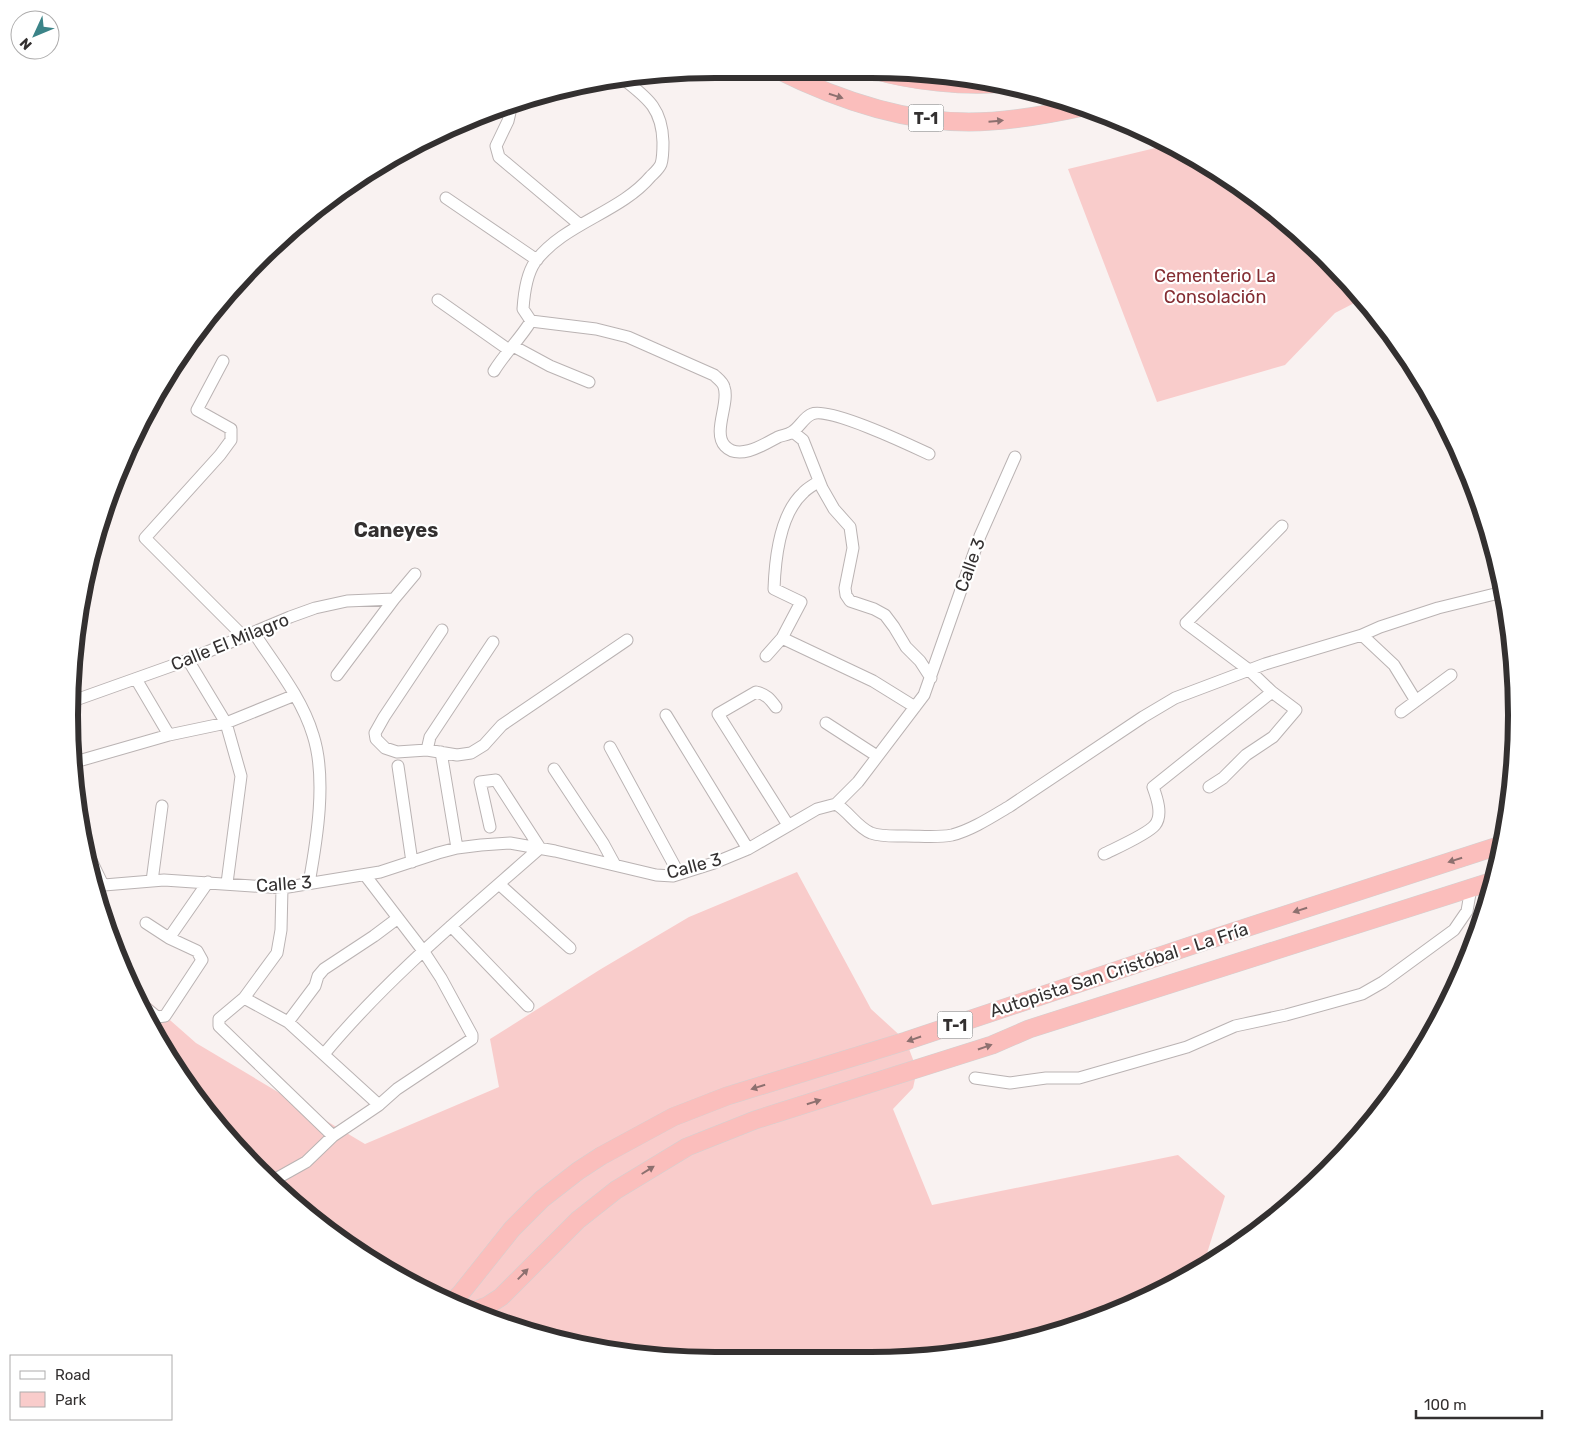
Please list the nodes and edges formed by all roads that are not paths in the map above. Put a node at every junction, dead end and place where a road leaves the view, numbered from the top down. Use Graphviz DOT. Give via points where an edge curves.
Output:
graph roads {
  1 [pos="795,78"];
  2 [pos="912,79"];
  3 [pos="932,81"];
  4 [pos="629,84"];
  5 [pos="1071,109"];
  6 [pos="510,111"];
  7 [pos="446,198"];
  8 [pos="580,225"];
  9 [pos="537,260"];
  10 [pos="438,300"];
  11 [pos="531,322"];
  12 [pos="511,348"];
  13 [pos="223,361"];
  14 [pos="494,371"];
  15 [pos="589,382"];
  16 [pos="793,432"];
  17 [pos="929,454"];
  18 [pos="1015,457"];
  19 [pos="819,481"];
  20 [pos="1282,526"];
  21 [pos="415,574"];
  22 [pos="1496,593"];
  23 [pos="394,599"];
  24 [pos="442,630"];
  25 [pos="249,635"];
  26 [pos="1362,635"];
  27 [pos="782,638"];
  28 [pos="627,640"];
  29 [pos="492,642"];
  30 [pos="766,656"];
  31 [pos="188,660"];
  32 [pos="1248,670"];
  33 [pos="337,675"];
  34 [pos="1451,675"];
  35 [pos="930,678"];
  36 [pos="136,679"];
  37 [pos="1272,692"];
  38 [pos="295,696"];
  39 [pos="78,699"];
  40 [pos="1416,701"];
  41 [pos="776,707"];
  42 [pos="915,707"];
  43 [pos="1401,712"];
  44 [pos="666,715"];
  45 [pos="226,722"];
  46 [pos="826,723"];
  47 [pos="169,735"];
  48 [pos="610,747"];
  49 [pos="427,750"];
  50 [pos="441,752"];
  51 [pos="877,756"];
  52 [pos="79,761"];
  53 [pos="398,766"];
  54 [pos="554,769"];
  55 [pos="1209,787"];
  56 [pos="836,804"];
  57 [pos="162,806"];
  58 [pos="788,825"];
  59 [pos="490,827"];
  60 [pos="1494,847"];
  61 [pos="457,848"];
  62 [pos="540,848"];
  63 [pos="748,850"];
  64 [pos="1104,854"];
  65 [pos="412,862"];
  66 [pos="615,865"];
  67 [pos="680,874"];
  68 [pos="365,875"];
  69 [pos="152,881"];
  70 [pos="208,882"];
  71 [pos="227,883"];
  72 [pos="309,883"];
  73 [pos="499,884"];
  74 [pos="1486,884"];
  75 [pos="101,886"];
  76 [pos="282,888"];
  77 [pos="1471,888"];
  78 [pos="398,918"];
  79 [pos="146,923"];
  80 [pos="451,926"];
  81 [pos="169,938"];
  82 [pos="570,948"];
  83 [pos="424,952"];
  84 [pos="244,998"];
  85 [pos="528,1006"];
  86 [pos="151,1012"];
  87 [pos="288,1022"];
  88 [pos="324,1054"];
  89 [pos="975,1078"];
  90 [pos="379,1105"];
  91 [pos="334,1136"];
  92 [pos="277,1178"];
  93 [pos="456,1298"];
  94 [pos="481,1308"];
  1 -- 5 [label="highway, T-1, one-way" via="848,100 935,120 995,121"];
  2 -- 3 [label="highway, T-1"];
  4 -- 8 [label="street" via="648,99 663,128 660,166 634,192"];
  6 -- 8 [label="street" via="496,146 499,157"];
  7 -- 9 [label="street"];
  8 -- 9 [label="street"];
  9 -- 11 [label="street" via="525,290 523,309"];
  10 -- 12 [label="street"];
  11 -- 12 [label="street"];
  11 -- 16 [label="street" via="596,329 628,337 714,375 724,385 721,436 725,446 734,451 754,449"];
  12 -- 14 [label="street"];
  12 -- 15 [label="street"];
  13 -- 25 [label="street" via="197,410 231,430 231,440 145,538"];
  16 -- 17 [label="street" via="812,414 820,412 869,427"];
  16 -- 19 [label="street" via="808,449"];
  18 -- 35 [label="street, Calle 3" via="980,536"];
  19 -- 27 [label="street" via="802,493 786,518 774,567 774,590 801,602"];
  19 -- 35 [label="street" via="834,509 850,527 852,548 846,595 850,601 885,615"];
  20 -- 32 [label="street" via="1186,623"];
  21 -- 23 [label="street"];
  22 -- 26 [label="street" via="1438,608"];
  23 -- 25 [label="street, Calle El Milagro" via="330,604"];
  23 -- 33 [label="street"];
  24 -- 49 [label="street" via="375,733 377,741 389,750"];
  25 -- 31 [label="street, Calle El Milagro"];
  25 -- 38 [label="street"];
  26 -- 32 [label="street"];
  26 -- 40 [label="street" via="1394,665"];
  27 -- 30 [label="street"];
  27 -- 42 [label="street" via="873,681"];
  28 -- 50 [label="street" via="502,725 480,748 465,754"];
  29 -- 49 [label="street" via="430,737"];
  31 -- 36 [label="street, Calle El Milagro"];
  31 -- 45 [label="street"];
  32 -- 37 [label="street"];
  32 -- 56 [label="street" via="1175,698 1010,806 954,834 872,833"];
  34 -- 40 [label="street"];
  35 -- 42 [label="street, Calle 3"];
  36 -- 39 [label="street, Calle El Milagro"];
  36 -- 47 [label="street"];
  37 -- 55 [label="street" via="1296,710 1273,737"];
  37 -- 64 [label="street" via="1153,788 1158,802 1156,825"];
  38 -- 45 [label="street"];
  38 -- 72 [label="street" via="314,735 320,766 319,808"];
  40 -- 43 [label="street"];
  41 -- 58 [label="street" via="769,698 756,692 718,714"];
  42 -- 51 [label="street, Calle 3"];
  44 -- 63 [label="street"];
  45 -- 47 [label="street"];
  45 -- 71 [label="street" via="241,776"];
  46 -- 51 [label="street"];
  47 -- 52 [label="street"];
  48 -- 67 [label="street"];
  49 -- 50 [label="street"];
  50 -- 61 [label="street"];
  51 -- 56 [label="street, Calle 3"];
  53 -- 65 [label="street"];
  54 -- 66 [label="street"];
  56 -- 58 [label="street, Calle 3" via="817,809"];
  57 -- 69 [label="street"];
  58 -- 63 [label="street, Calle 3"];
  59 -- 62 [label="street" via="480,782 496,780"];
  60 -- 93 [label="highway, Autopista San Cristóbal - La Fría / T-1, one-way" via="906,1042 727,1096 673,1117 601,1156 542,1199 512,1229"];
  61 -- 62 [label="street, Calle 3" via="510,843"];
  61 -- 65 [label="street, Calle 3"];
  62 -- 66 [label="street, Calle 3"];
  62 -- 73 [label="street"];
  63 -- 67 [label="street, Calle 3"];
  65 -- 68 [label="street, Calle 3"];
  66 -- 67 [label="street, Calle 3" via="656,875"];
  68 -- 72 [label="street, Calle 3"];
  68 -- 78 [label="street"];
  69 -- 70 [label="street, Calle 3"];
  69 -- 75 [label="street, Calle 3"];
  70 -- 71 [label="street, Calle 3"];
  70 -- 81 [label="street"];
  71 -- 76 [label="street, Calle 3"];
  72 -- 76 [label="street, Calle 3"];
  73 -- 80 [label="street"];
  73 -- 82 [label="street"];
  74 -- 77 [label="highway, Autopista San Cristóbal - La Fría / T-1"];
  76 -- 84 [label="street" via="277,953"];
  77 -- 89 [label="street" via="1467,912 1454,930 1362,994 1235,1026 1187,1047 1079,1078 1010,1083"];
  94 -- 77 [label="highway, Autopista San Cristóbal - La Fría / T-1, one-way" via="500,1297 578,1220 616,1190 665,1159 710,1137 992,1045 1028,1029"];
  78 -- 83 [label="street"];
  78 -- 87 [label="street" via="324,969"];
  79 -- 81 [label="street"];
  80 -- 83 [label="street"];
  80 -- 85 [label="street"];
  81 -- 86 [label="street" via="199,954 202,960 165,1016 157,1017"];
  83 -- 88 [label="street" via="368,1004"];
  83 -- 90 [label="street" via="472,1039 397,1089"];
  84 -- 87 [label="street"];
  84 -- 91 [label="street" via="219,1019 219,1026"];
  87 -- 88 [label="street"];
  88 -- 90 [label="street"];
  90 -- 91 [label="street"];
  91 -- 92 [label="street" via="306,1162"];
}
